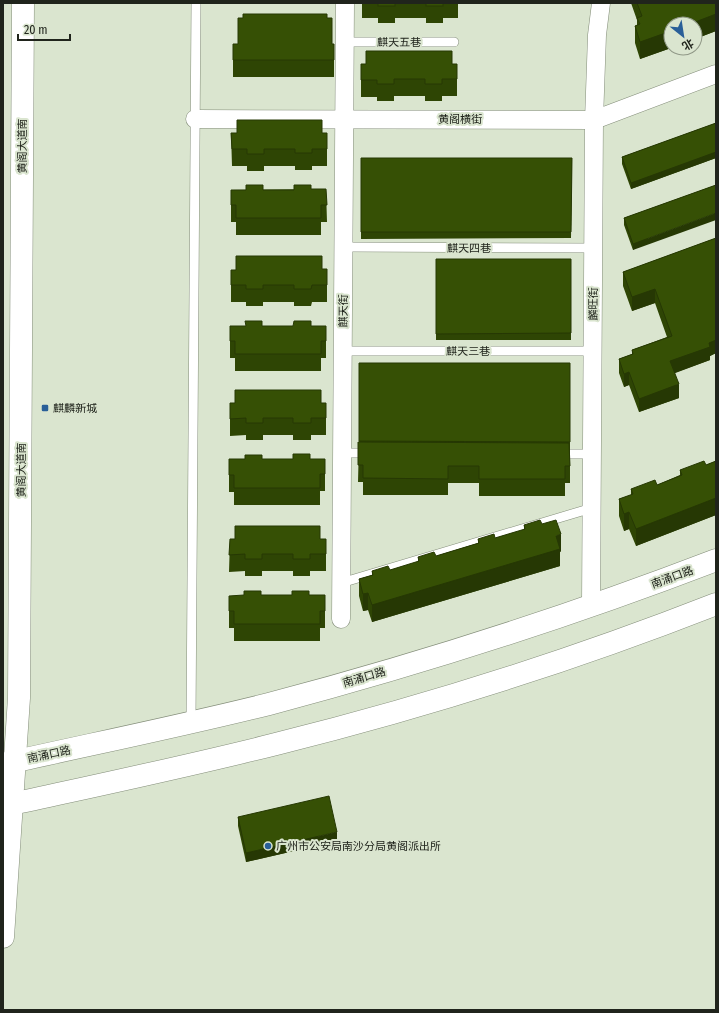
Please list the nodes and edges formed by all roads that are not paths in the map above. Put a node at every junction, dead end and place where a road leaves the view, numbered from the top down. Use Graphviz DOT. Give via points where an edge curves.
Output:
graph roads {
  1 [pos="23,3"];
  2 [pos="196,3"];
  3 [pos="345,3"];
  4 [pos="601,3"];
  5 [pos="345,42"];
  6 [pos="454,42"];
  7 [pos="716,74"];
  8 [pos="195,119"];
  9 [pos="345,119"];
  10 [pos="594,120"];
  11 [pos="344,248"];
  12 [pos="593,248"];
  13 [pos="343,350"];
  14 [pos="593,351"];
  15 [pos="342,453"];
  16 [pos="381,453"];
  17 [pos="545,454"];
  18 [pos="592,454"];
  19 [pos="592,508"];
  20 [pos="716,560"];
  21 [pos="342,583"];
  22 [pos="716,604"];
  23 [pos="591,606"];
  24 [pos="341,620"];
  25 [pos="191,722"];
  26 [pos="9,762"];
  27 [pos="8,805"];
  28 [pos="3,937"];
  1 -- 26 [label="main road, 黄阁大道南" via="20,690"];
  2 -- 8 [label="lane"];
  3 -- 5 [label="street, 麒天街"];
  4 -- 10 [label="street, 麟旺街" via="596,35"];
  5 -- 6 [label="lane, 麒天五巷"];
  5 -- 9 [label="street, 麒天街"];
  7 -- 10 [label="street, 黄阁横街"];
  8 -- 9 [label="street, 黄阁横街"];
  8 -- 25 [label="lane"];
  9 -- 10 [label="street, 黄阁横街"];
  9 -- 11 [label="street, 麒天街"];
  10 -- 12 [label="street, 麟旺街"];
  11 -- 12 [label="lane, 麒天四巷"];
  11 -- 13 [label="street, 麒天街"];
  12 -- 14 [label="street, 麟旺街"];
  13 -- 14 [label="lane, 麒天三巷"];
  13 -- 15 [label="street, 麒天街"];
  14 -- 18 [label="street, 麟旺街"];
  15 -- 16 [label="lane"];
  15 -- 21 [label="street, 麒天街"];
  17 -- 18 [label="lane"];
  18 -- 19 [label="street, 麟旺街"];
  19 -- 21 [label="lane"];
  19 -- 23 [label="street, 麟旺街"];
  20 -- 23 [label="main road, 南涌口路"];
  21 -- 24 [label="street, 麒天街"];
  22 -- 27 [label="main road" via="583,653 380,716 175,769"];
  23 -- 25 [label="main road, 南涌口路" via="369,676"];
  25 -- 26 [label="main road, 南涌口路"];
  26 -- 27 [label="main road, 黄阁大道南"];
  27 -- 28 [label="main road, 黄阁大道南"];
}
